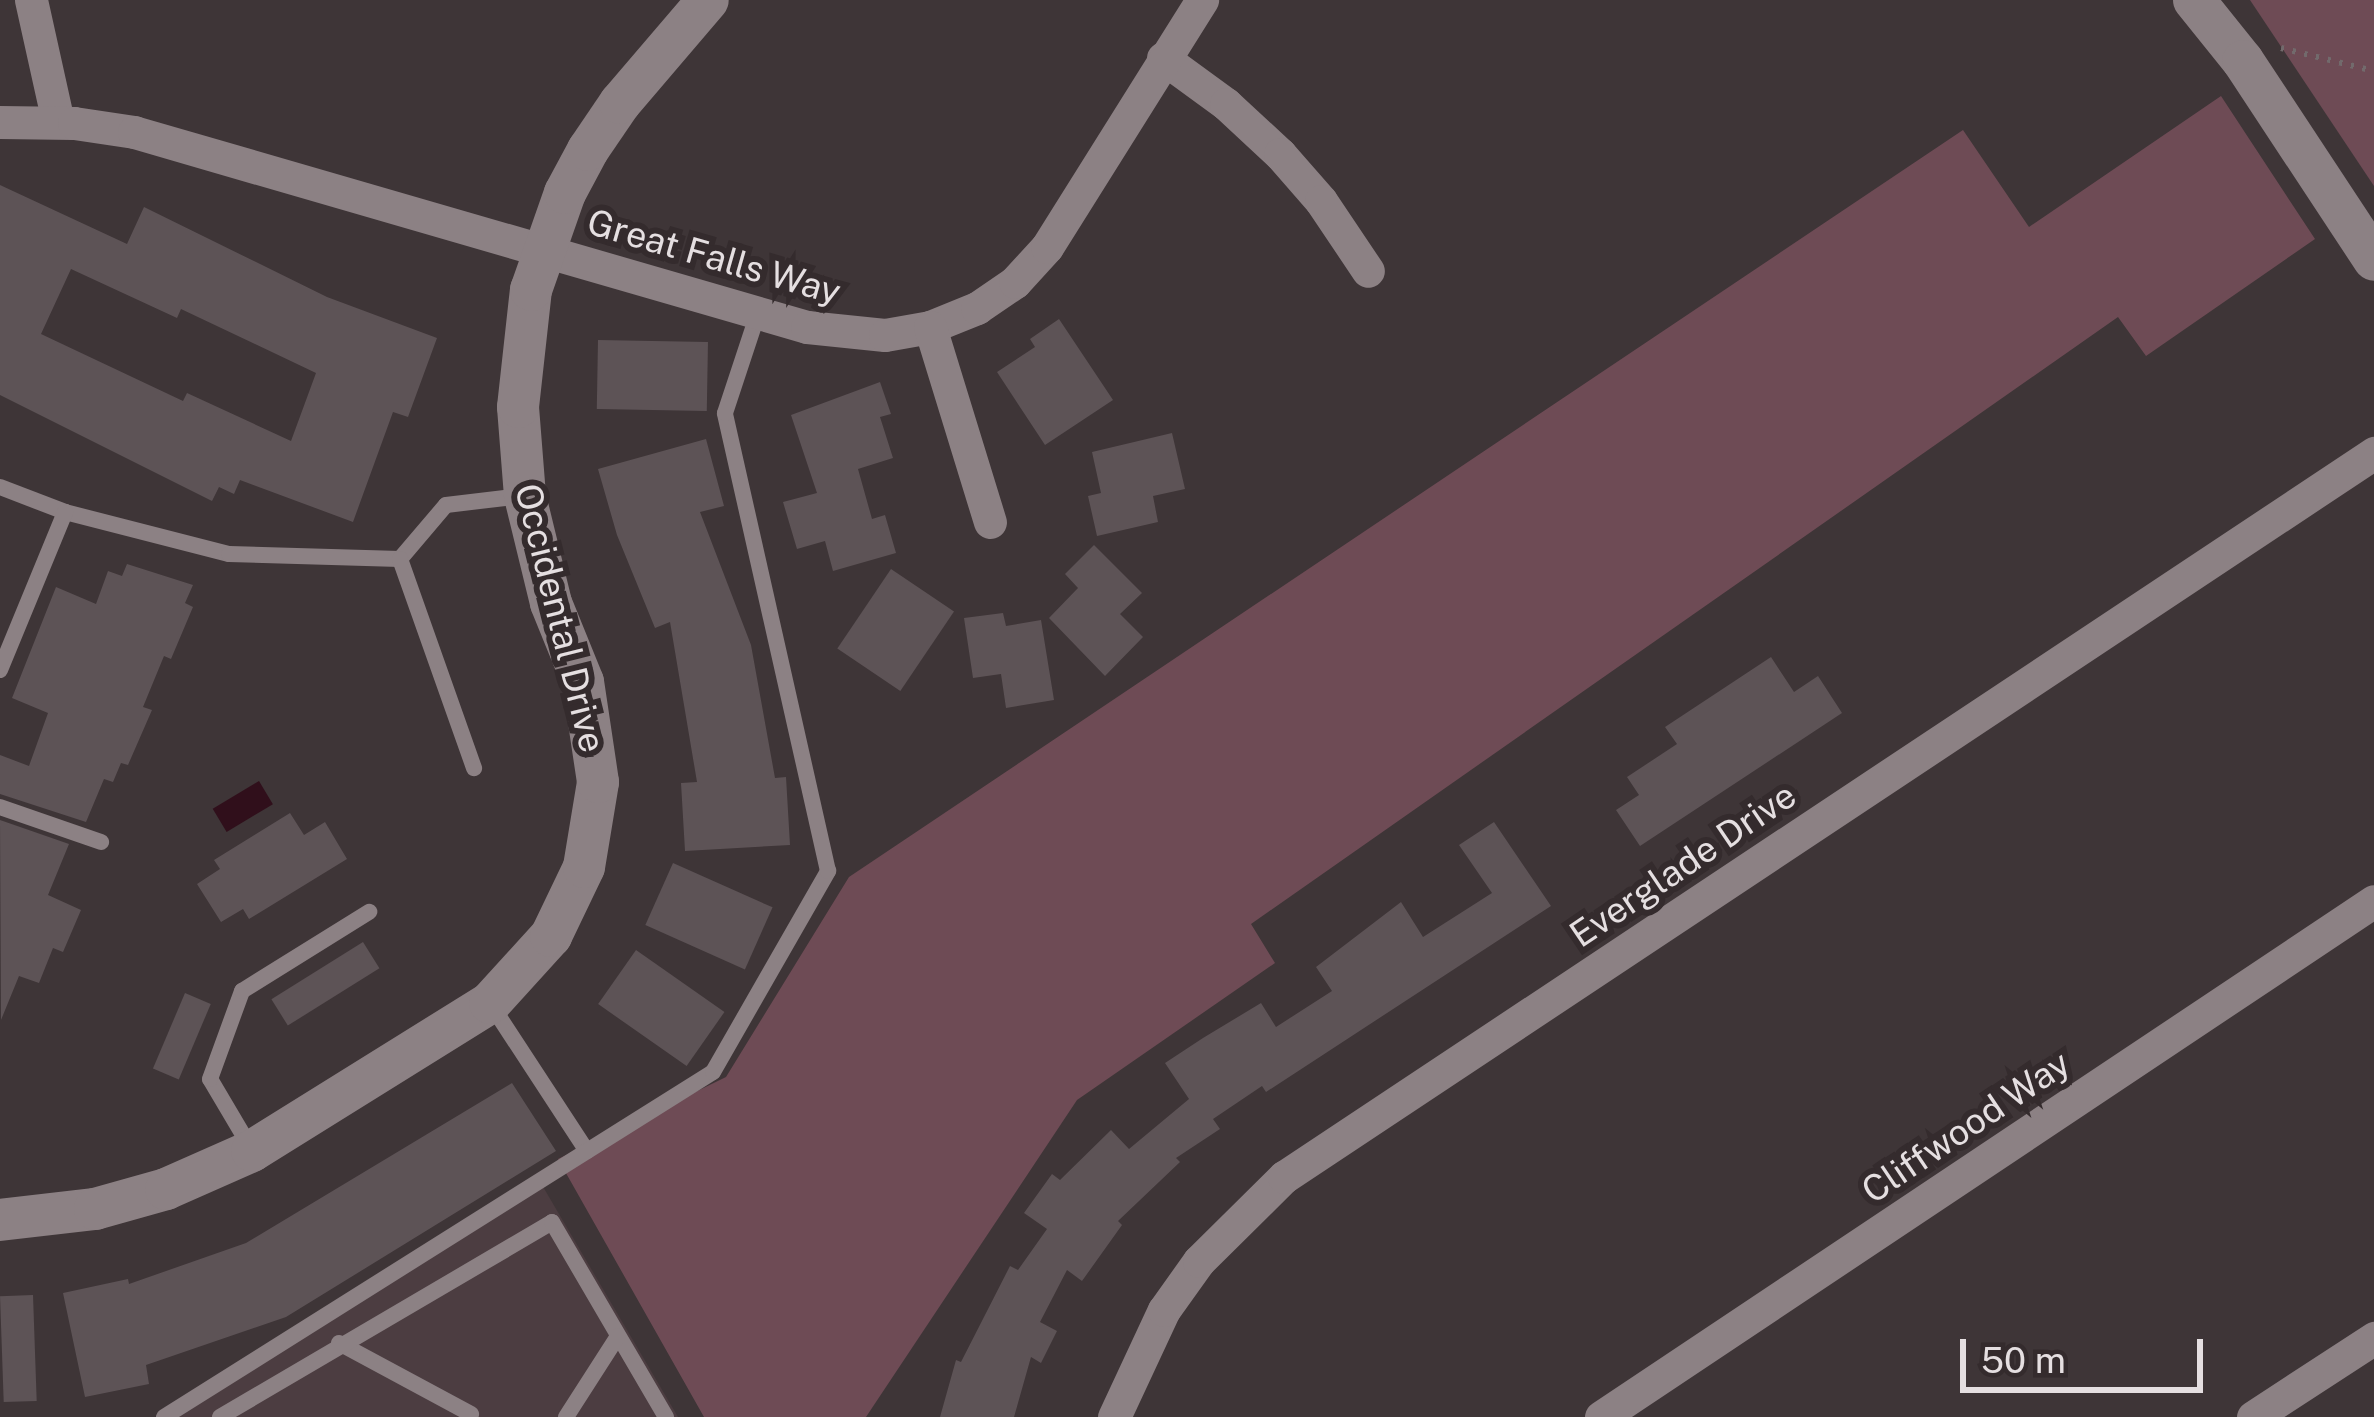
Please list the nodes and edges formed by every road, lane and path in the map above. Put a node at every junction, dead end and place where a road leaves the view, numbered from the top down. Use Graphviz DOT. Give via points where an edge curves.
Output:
graph roads {
  1 [pos="31,0"];
  2 [pos="708,0"];
  3 [pos="1202,0"];
  4 [pos="2194,0"];
  5 [pos="2281,48"];
  6 [pos="1163,58"];
  7 [pos="2374,71"];
  8 [pos="0,122"];
  9 [pos="58,122"];
  10 [pos="542,250"];
  11 [pos="2374,260"];
  12 [pos="1368,271"];
  13 [pos="758,313"];
  14 [pos="930,327"];
  15 [pos="2374,453"];
  16 [pos="0,487"];
  17 [pos="524,496"];
  18 [pos="65,512"];
  19 [pos="990,522"];
  20 [pos="400,559"];
  21 [pos="0,670"];
  22 [pos="475,768"];
  23 [pos="0,808"];
  24 [pos="101,842"];
  25 [pos="2374,902"];
  26 [pos="369,912"];
  27 [pos="490,1003"];
  28 [pos="252,1150"];
  29 [pos="587,1151"];
  30 [pos="0,1220"];
  31 [pos="618,1336"];
  32 [pos="2374,1338"];
  33 [pos="339,1343"];
  34 [pos="471,1414"];
  35 [pos="164,1417"];
  36 [pos="220,1417"];
  37 [pos="566,1417"];
  38 [pos="666,1417"];
  39 [pos="1114,1417"];
  40 [pos="1601,1417"];
  41 [pos="2253,1417"];
  1 -- 9 [label="street"];
  2 -- 10 [label="street, Occidental Drive" via="588,150"];
  3 -- 6 [label="street, Great Falls Way"];
  4 -- 11 [label="street"];
  5 -- 7 [label="path"];
  6 -- 12 [label="street" via="1280,154"];
  6 -- 14 [label="street, Great Falls Way" via="1047,248 1016,282"];
  8 -- 9 [label="street, Great Falls Way"];
  9 -- 10 [label="street, Great Falls Way" via="134,132"];
  10 -- 13 [label="street, Great Falls Way"];
  10 -- 17 [label="street, Occidental Drive" via="522,346"];
  13 -- 14 [label="street, Great Falls Way" via="846,334"];
  13 -- 29 [label="lane" via="725,413 828,871 713,1072"];
  14 -- 19 [label="street"];
  15 -- 39 [label="street, Everglade Drive" via="1284,1177 1239,1216 1175,1294"];
  16 -- 18 [label="lane"];
  17 -- 20 [label="lane" via="446,505"];
  17 -- 27 [label="street, Occidental Drive" via="595,732 597,807 568,904"];
  18 -- 20 [label="lane" via="229,554"];
  18 -- 21 [label="lane"];
  20 -- 22 [label="lane"];
  23 -- 24 [label="lane"];
  25 -- 40 [label="street, Cliffwood Way"];
  26 -- 28 [label="lane" via="242,991 210,1079"];
  27 -- 28 [label="street, Occidental Drive"];
  27 -- 29 [label="lane"];
  28 -- 30 [label="street, Occidental Drive" via="166,1189 95,1209"];
  29 -- 35 [label="lane"];
  31 -- 33 [label="lane" via="551,1222"];
  31 -- 37 [label="lane"];
  31 -- 38 [label="lane"];
  32 -- 41 [label="street"];
  33 -- 34 [label="lane"];
  33 -- 36 [label="lane"];
}
